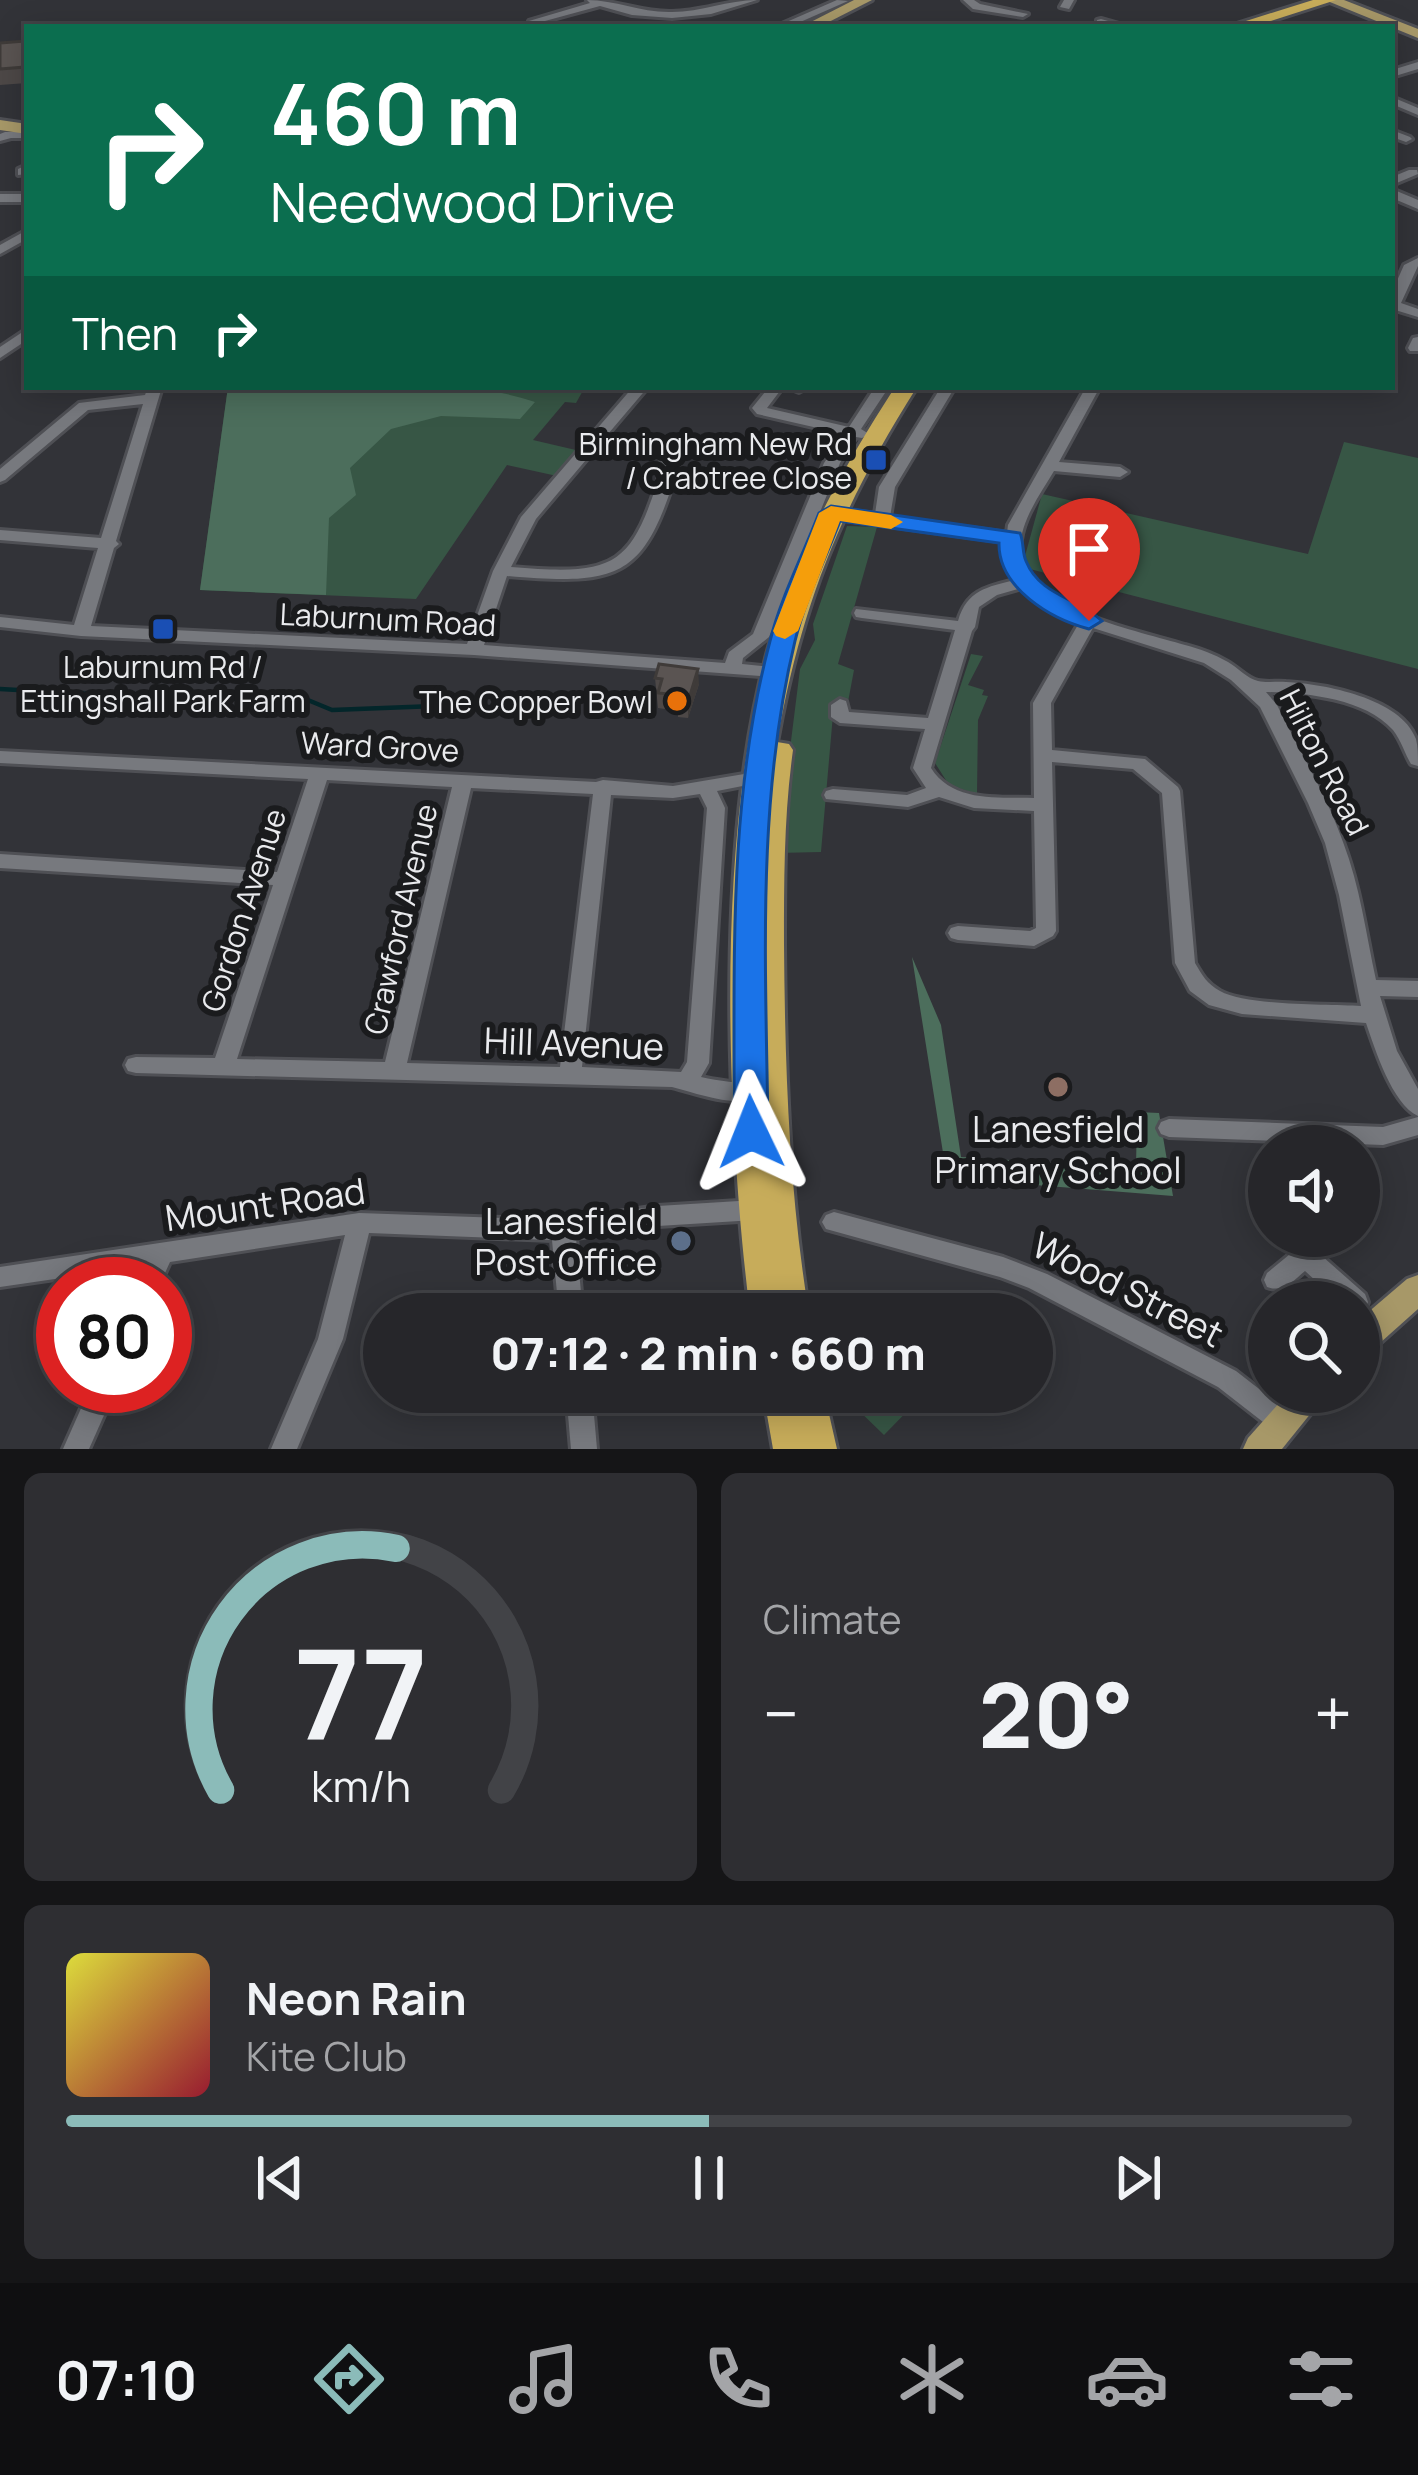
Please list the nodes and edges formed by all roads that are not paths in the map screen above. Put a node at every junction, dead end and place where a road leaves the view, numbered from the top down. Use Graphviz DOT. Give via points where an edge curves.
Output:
graph roads {
  1 [pos="748,0"];
  2 [pos="968,0"];
  3 [pos="1308,0"];
  4 [pos="1330,0"];
  5 [pos="843,1"];
  6 [pos="861,1"];
  7 [pos="596,2"];
  8 [pos="1275,12"];
  9 [pos="1023,14"];
  10 [pos="693,15"];
  11 [pos="648,17"];
  12 [pos="534,21"];
  13 [pos="1101,22"];
  14 [pos="633,24"];
  15 [pos="707,24"];
  16 [pos="787,24"];
  17 [pos="814,24"];
  18 [pos="1108,24"];
  19 [pos="1235,24"];
  20 [pos="1392,24"];
  21 [pos="1395,134"];
  22 [pos="1406,140"];
  23 [pos="1414,263"];
  24 [pos="1395,295"];
  25 [pos="24,335"];
  26 [pos="0,354"];
  27 [pos="639,390"];
  28 [pos="774,390"];
  29 [pos="881,390"];
  30 [pos="903,390"];
  31 [pos="918,390"];
  32 [pos="945,390"];
  33 [pos="1091,390"];
  34 [pos="154,393"];
  35 [pos="862,434"];
  36 [pos="602,437"];
  37 [pos="1049,466"];
  38 [pos="1120,472"];
  39 [pos="0,478"];
  40 [pos="837,514"];
  41 [pos="882,521"];
  42 [pos="0,535"];
  43 [pos="1012,538"];
  44 [pos="111,544"];
  45 [pos="501,571"];
  46 [pos="1025,582"];
  47 [pos="862,613"];
  48 [pos="1089,621"];
  49 [pos="0,622"];
  50 [pos="968,627"];
  51 [pos="81,632"];
  52 [pos="474,650"];
  53 [pos="732,670"];
  54 [pos="783,673"];
  55 [pos="1252,687"];
  56 [pos="840,705"];
  57 [pos="935,724"];
  58 [pos="1042,754"];
  59 [pos="0,757"];
  60 [pos="1418,760"];
  61 [pos="320,772"];
  62 [pos="766,778"];
  63 [pos="464,780"];
  64 [pos="603,786"];
  65 [pos="705,786"];
  66 [pos="939,790"];
  67 [pos="833,795"];
  68 [pos="1042,805"];
  69 [pos="0,861"];
  70 [pos="286,879"];
  71 [pos="958,933"];
  72 [pos="1368,988"];
  73 [pos="1418,989"];
  74 [pos="1372,1015"];
  75 [pos="136,1065"];
  76 [pos="223,1067"];
  77 [pos="394,1071"];
  78 [pos="570,1074"];
  79 [pos="688,1080"];
  80 [pos="749,1093"];
  81 [pos="1418,1107"];
  82 [pos="1418,1126"];
  83 [pos="1169,1128"];
  84 [pos="766,1210"];
  85 [pos="358,1223"];
  86 [pos="563,1230"];
  87 [pos="846,1232"];
  88 [pos="161,1254"];
  89 [pos="160,1257"];
  90 [pos="0,1277"];
  91 [pos="1276,1280"];
  92 [pos="569,1293"];
  93 [pos="768,1293"];
  94 [pos="786,1293"];
  95 [pos="1384,1311"];
  96 [pos="92,1413"];
  97 [pos="581,1413"];
  98 [pos="786,1413"];
  99 [pos="810,1413"];
  100 [pos="1294,1413"];
  101 [pos="1285,1424"];
  102 [pos="76,1449"];
  103 [pos="284,1449"];
  104 [pos="584,1449"];
  105 [pos="793,1449"];
  106 [pos="817,1449"];
  107 [pos="1260,1449"];
  1 -- 10 [label="street"];
  2 -- 9 [label="street"];
  3 -- 8 [label="highway"];
  4 -- 8 [label="highway"];
  4 -- 20 [label="main road"];
  5 -- 16 [label="street"];
  6 -- 17 [label="main road"];
  7 -- 11 [label="street"];
  7 -- 12 [label="street"];
  8 -- 19 [label="highway"];
  10 -- 11 [label="street"];
  10 -- 15 [label="street"];
  11 -- 14 [label="street"];
  13 -- 18 [label="street"];
  21 -- 22 [label="street"];
  23 -- 24 [label="street"];
  25 -- 26 [label="street"];
  27 -- 36 [label="street"];
  28 -- 35 [label="street" via="762,411"];
  29 -- 35 [label="street"];
  30 -- 35 [label="highway"];
  31 -- 40 [label="highway"];
  32 -- 41 [label="street" via="887,487"];
  33 -- 37 [label="street"];
  34 -- 39 [label="street" via="84,406"];
  34 -- 44 [label="street"];
  35 -- 40 [label="highway"];
  35 -- 53 [label="street" via="832,463 760,638 735,656"];
  36 -- 45 [label="street" via="529,517"];
  36 -- 45 [label="street" via="664,451 671,464 632,558 587,577"];
  37 -- 38 [label="street"];
  37 -- 43 [label="street"];
  40 -- 41 [label="street"];
  40 -- 54 [label="highway"];
  41 -- 43 [label="street"];
  42 -- 44 [label="street"];
  43 -- 46 [label="street" via="1011,557"];
  44 -- 51 [label="street"];
  45 -- 52 [label="street"];
  46 -- 48 [label="street, Hilton Road"];
  46 -- 50 [label="street" via="978,597"];
  47 -- 50 [label="street"];
  48 -- 55 [label="street, Hilton Road" via="1203,656"];
  48 -- 58 [label="street" via="1042,703"];
  49 -- 51 [label="street, Laburnum Road"];
  50 -- 57 [label="street"];
  51 -- 52 [label="street, Laburnum Road"];
  52 -- 53 [label="street, Laburnum Road"];
  53 -- 54 [label="street, Laburnum Road"];
  54 -- 62 [label="highway"];
  55 -- 60 [label="street" via="1304,687 1372,710 1400,727"];
  55 -- 72 [label="street, Hilton Road" via="1268,705 1341,862"];
  56 -- 57 [label="street" via="840,717"];
  57 -- 66 [label="street" via="922,768"];
  58 -- 68 [label="street"];
  58 -- 74 [label="street" via="1138,763 1171,791 1185,963 1205,992 1243,1006"];
  59 -- 61 [label="street, Ward Grove"];
  61 -- 63 [label="street, Ward Grove"];
  61 -- 70 [label="street, Gordon Avenue"];
  62 -- 65 [label="street, Ward Grove"];
  62 -- 80 [label="highway" via="750,872"];
  62 -- 84 [label="highway"];
  63 -- 64 [label="street, Ward Grove"];
  63 -- 77 [label="street, Crawford Avenue"];
  64 -- 65 [label="street, Ward Grove"];
  64 -- 78 [label="street"];
  65 -- 79 [label="street" via="716,808 698,1063"];
  66 -- 67 [label="street" via="908,801"];
  66 -- 68 [label="street"];
  68 -- 71 [label="street" via="1043,937"];
  69 -- 70 [label="street"];
  70 -- 76 [label="street, Gordon Avenue"];
  72 -- 73 [label="street"];
  72 -- 74 [label="street, Hilton Road"];
  74 -- 81 [label="street, Hilton Road" via="1397,1081"];
  75 -- 76 [label="street, Hill Avenue"];
  76 -- 77 [label="street, Hill Avenue"];
  77 -- 78 [label="street, Hill Avenue"];
  78 -- 79 [label="street, Hill Avenue"];
  79 -- 80 [label="street, Hill Avenue"];
  80 -- 84 [label="highway"];
  82 -- 83 [label="street" via="1383,1136"];
  84 -- 86 [label="street, Mount Road"];
  84 -- 93 [label="highway"];
  84 -- 94 [label="highway"];
  85 -- 86 [label="street, Mount Road"];
  85 -- 88 [label="street, Mount Road"];
  85 -- 103 [label="street" via="346,1303"];
  86 -- 92 [label="street"];
  87 -- 101 [label="street, Wood Street" via="1038,1281 1227,1379"];
  88 -- 89 [label="street"];
  88 -- 90 [label="street, Mount Road"];
  91 -- 95 [label="street" via="1315,1250"];
  96 -- 102 [label="street"];
  97 -- 104 [label="street"];
  98 -- 105 [label="highway"];
  99 -- 106 [label="highway"];
  100 -- 101 [label="main road"];
  101 -- 107 [label="main road"];
}
